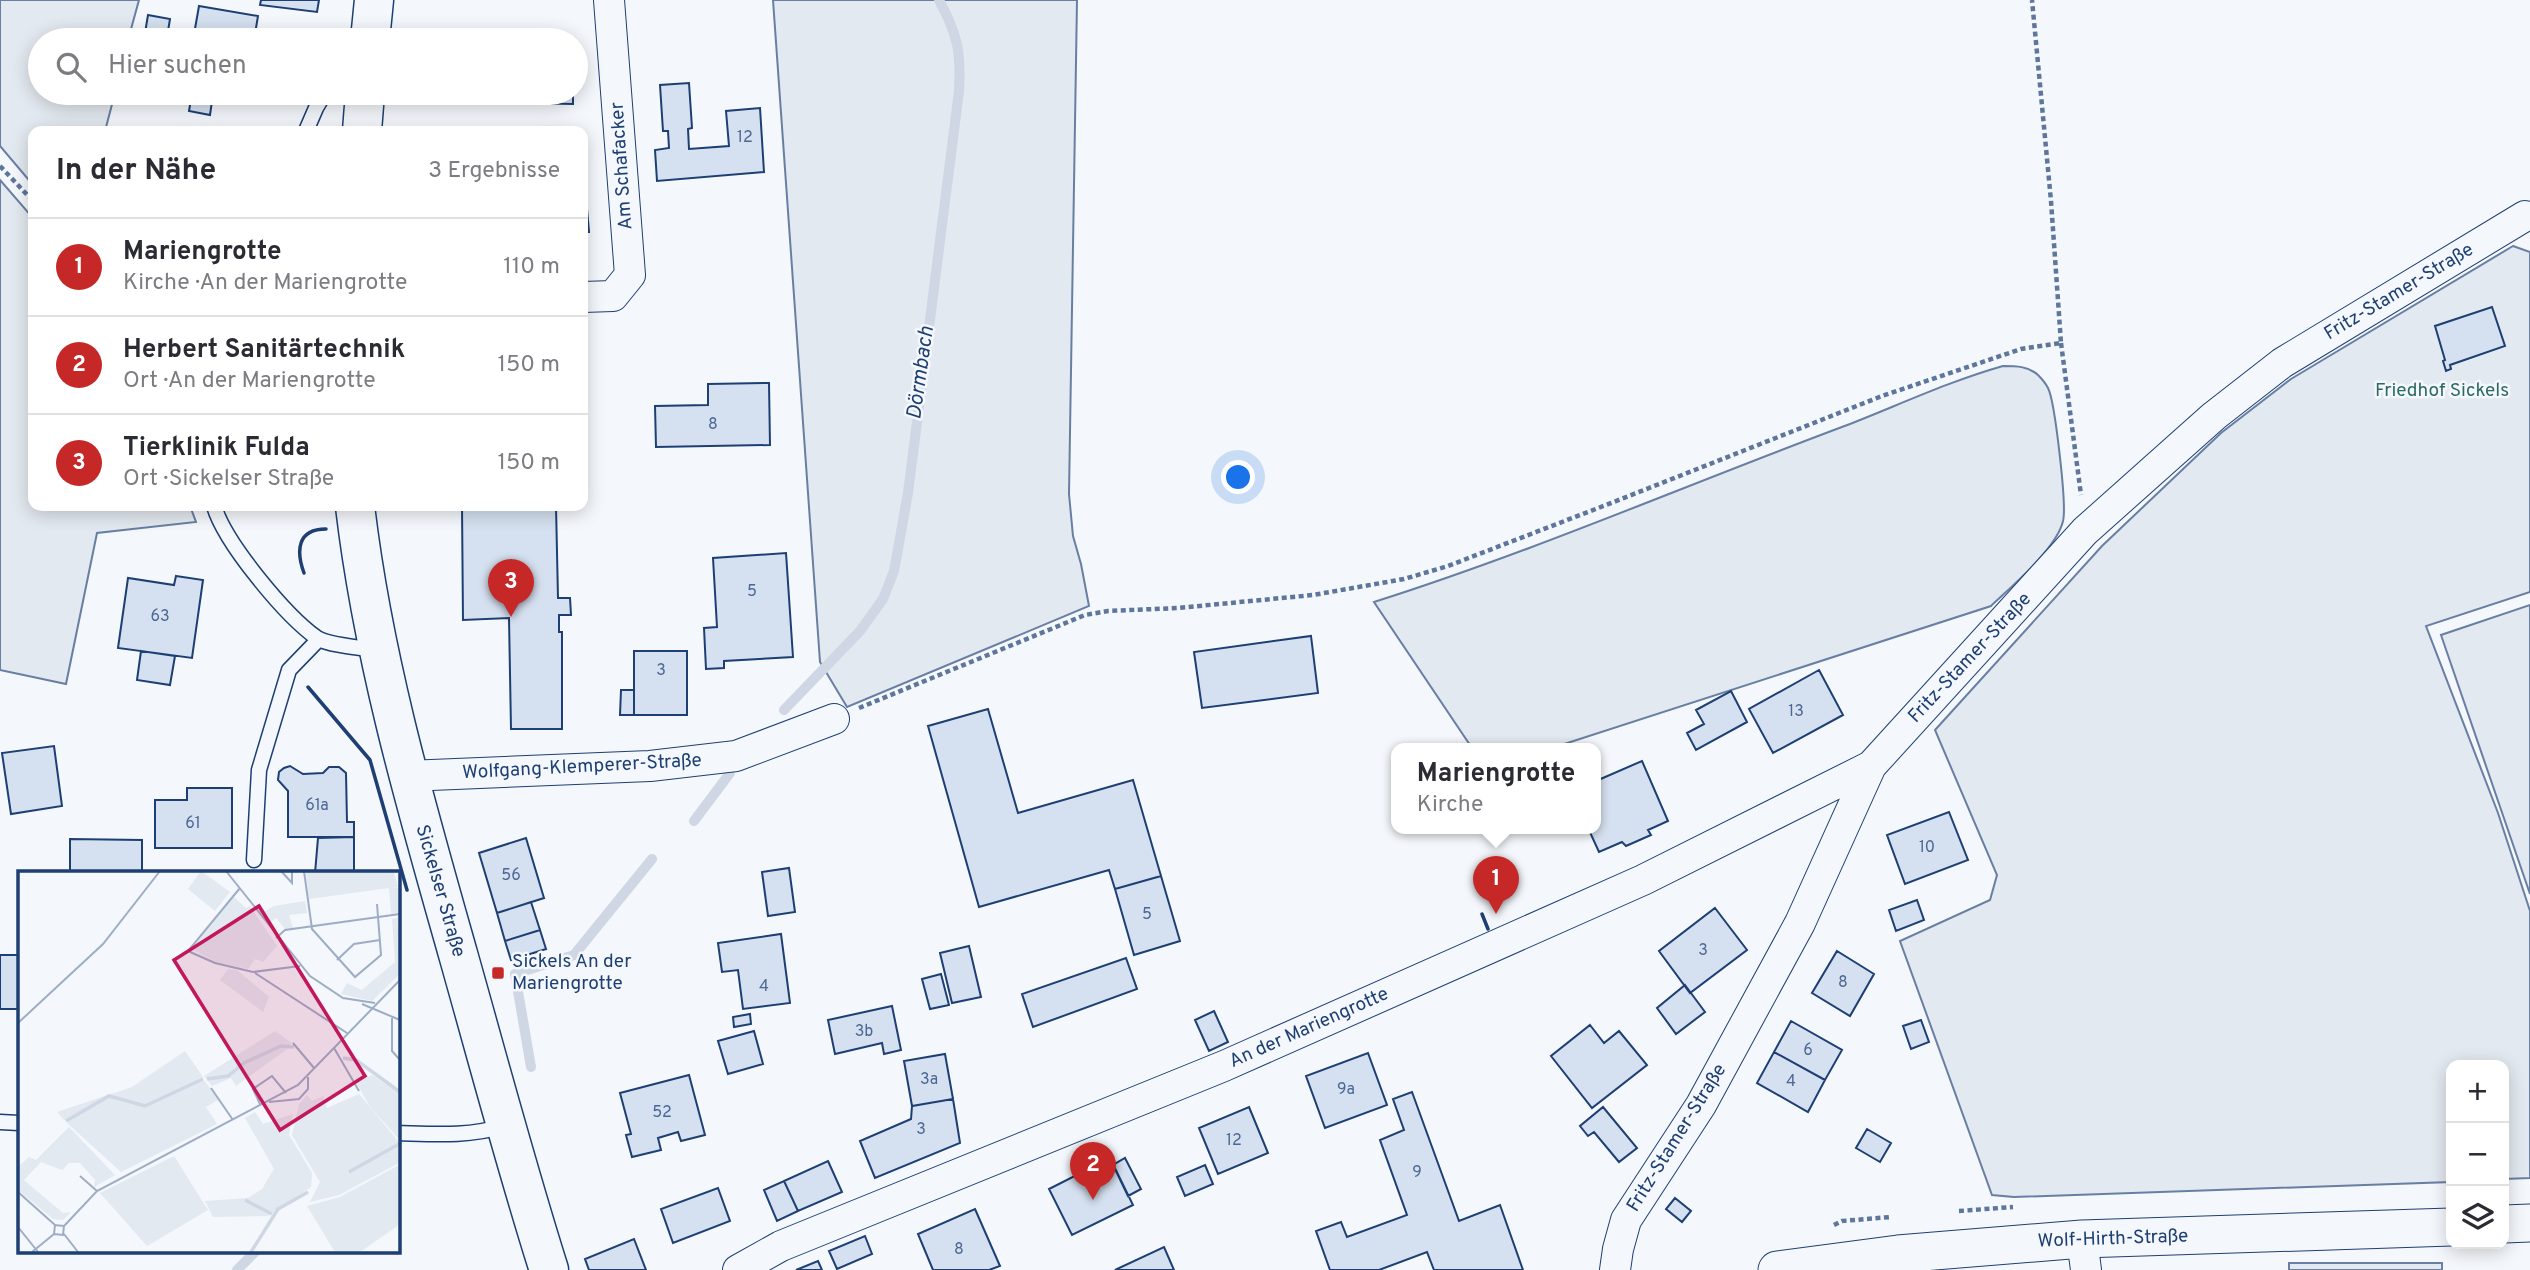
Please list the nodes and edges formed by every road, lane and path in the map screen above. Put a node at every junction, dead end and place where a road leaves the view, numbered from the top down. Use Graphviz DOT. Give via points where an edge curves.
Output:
graph roads {
  1 [pos="374,0"];
  2 [pos="609,0"];
  3 [pos="2032,0"];
  4 [pos="371,28"];
  5 [pos="318,105"];
  6 [pos="364,105"];
  7 [pos="308,126"];
  8 [pos="362,126"];
  9 [pos="0,166"];
  10 [pos="28,196"];
  11 [pos="2528,220"];
  12 [pos="588,297"];
  13 [pos="2061,343"];
  14 [pos="215,511"];
  15 [pos="356,511"];
  16 [pos="2085,531"];
  17 [pos="319,639"];
  18 [pos="378,651"];
  19 [pos="834,719"];
  20 [pos="1871,766"];
  21 [pos="407,776"];
  22 [pos="254,860"];
  23 [pos="0,1122"];
  24 [pos="18,1123"];
  25 [pos="507,1125"];
  26 [pos="399,1133"];
  27 [pos="2530,1223"];
  28 [pos="2509,1224"];
  29 [pos="2446,1227"];
  30 [pos="2084,1255"];
  31 [pos="549,1270"];
  32 [pos="738,1270"];
  33 [pos="1615,1270"];
  34 [pos="1777,1270"];
  1 -- 4 [label="main road"];
  2 -- 12 [label="street, Am Schafacker" via="630,275 613,296"];
  3 -- 13 [label="path"];
  5 -- 7 [label="lane"];
  6 -- 8 [label="main road"];
  9 -- 10 [label="path"];
  11 -- 16 [label="street, Fritz-Stamer-Straße" via="2282,363 2214,416"];
  13 -- 16 [label="path"];
  13 -- 19 [label="path" via="2021,349 1882,396 1571,519 1404,579 1313,595 1085,615"];
  14 -- 17 [label="lane" via="252,570"];
  15 -- 18 [label="main road, Sickelser Straße"];
  16 -- 20 [label="street, Fritz-Stamer-Straße"];
  17 -- 18 [label="lane"];
  17 -- 22 [label="lane" via="289,670 258,770"];
  18 -- 21 [label="main road, Sickelser Straße"];
  19 -- 21 [label="street, Wolfgang-Klemperer-Straße" via="736,756 650,766"];
  20 -- 32 [label="street, An der Mariengrotte" via="1643,880 1224,1066 781,1246"];
  20 -- 33 [label="street, Fritz-Stamer-Straße" via="1800,923 1701,1105 1626,1220"];
  21 -- 25 [label="main road, Sickelser Straße"];
  23 -- 24 [label="lane"];
  25 -- 26 [label="lane" via="486,1132"];
  25 -- 31 [label="main road, Sickelser Straße"];
  27 -- 28 [label="street"];
  29 -- 30 [label="street, Wolf-Hirth-Straße"];
  30 -- 34 [label="street, Wolf-Hirth-Straße" via="1898,1254"];
}
